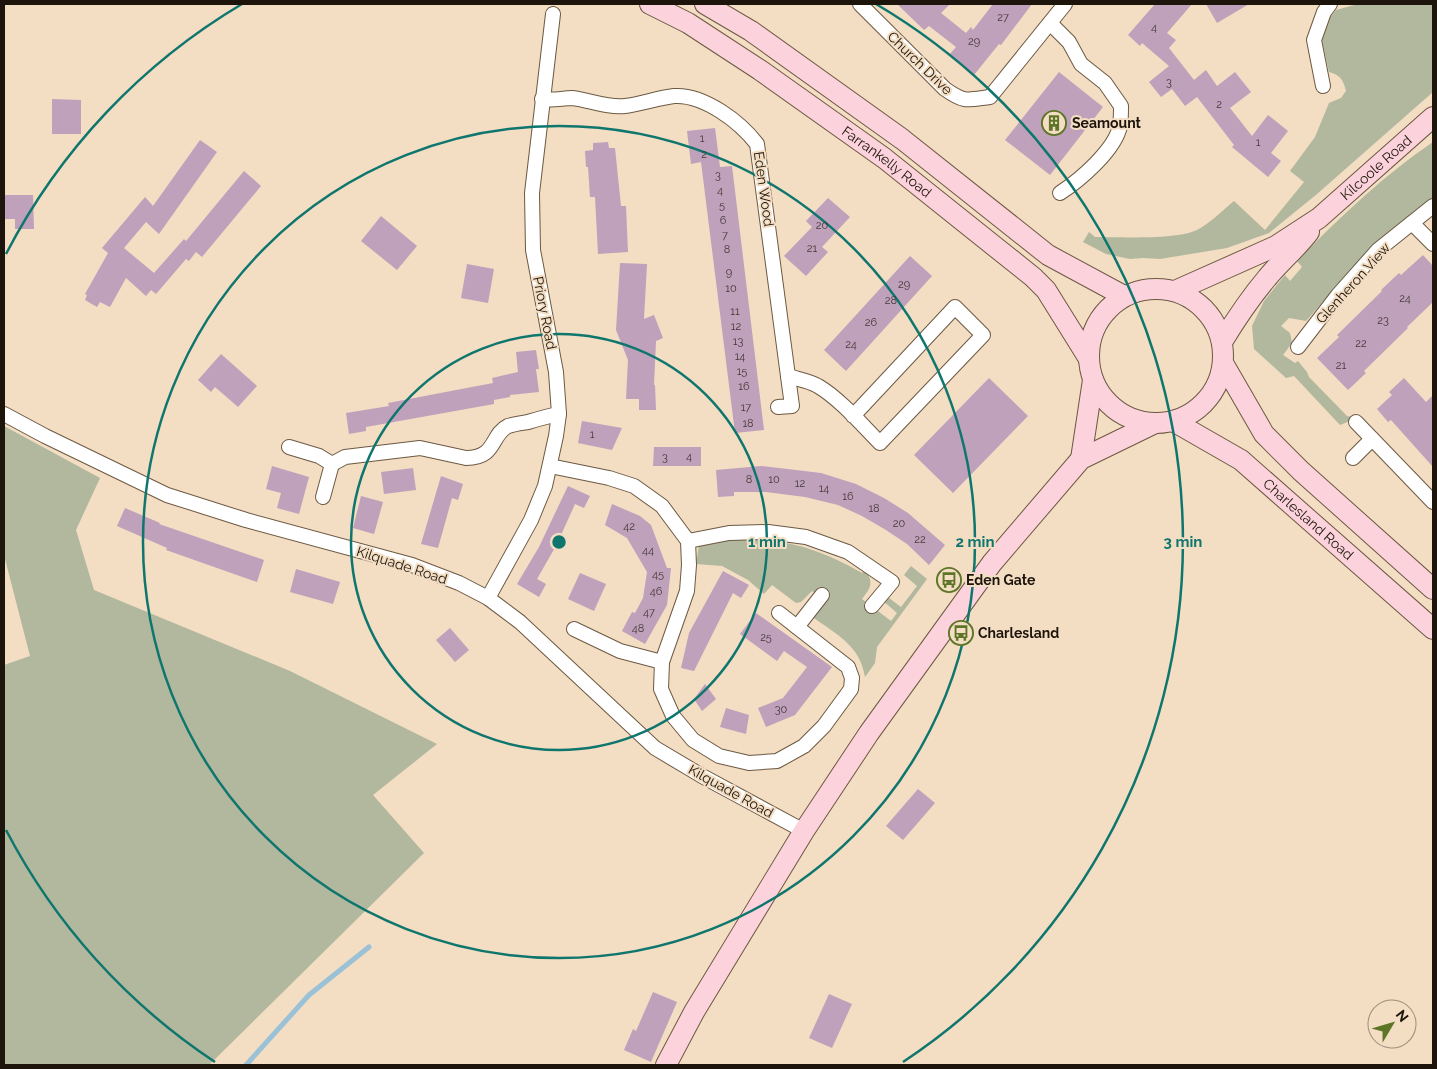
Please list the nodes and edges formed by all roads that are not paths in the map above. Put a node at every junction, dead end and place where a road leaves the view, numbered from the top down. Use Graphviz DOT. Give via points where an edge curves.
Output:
graph roads {
  1 [pos="650,4"];
  2 [pos="705,4"];
  3 [pos="860,4"];
  4 [pos="1065,4"];
  5 [pos="1330,4"];
  6 [pos="553,14"];
  7 [pos="1050,23"];
  8 [pos="1323,86"];
  9 [pos="542,99"];
  10 [pos="1433,117"];
  11 [pos="1060,193"];
  12 [pos="1433,206"];
  13 [pos="1319,218"];
  14 [pos="1412,222"];
  15 [pos="1433,244"];
  16 [pos="1175,291"];
  17 [pos="1124,296"];
  18 [pos="1222,342"];
  19 [pos="1298,347"];
  20 [pos="1089,359"];
  21 [pos="1224,363"];
  22 [pos="788,376"];
  23 [pos="1093,380"];
  24 [pos="778,408"];
  25 [pos="4,414"];
  26 [pos="559,414"];
  27 [pos="853,416"];
  28 [pos="1164,422"];
  29 [pos="1356,422"];
  30 [pos="1372,439"];
  31 [pos="289,447"];
  32 [pos="1353,458"];
  33 [pos="1081,459"];
  34 [pos="332,464"];
  35 [pos="550,466"];
  36 [pos="323,496"];
  37 [pos="1433,502"];
  38 [pos="688,541"];
  39 [pos="1433,589"];
  40 [pos="822,595"];
  41 [pos="488,598"];
  42 [pos="872,606"];
  43 [pos="779,613"];
  44 [pos="797,627"];
  45 [pos="574,629"];
  46 [pos="1433,629"];
  47 [pos="662,662"];
  48 [pos="804,831"];
  49 [pos="666,1065"];
  1 -- 20 [label="main road, Farrankelly Road" via="688,23 884,158 1033,276 1046,290"];
  2 -- 17 [label="main road, Farrankelly Road" via="751,31 878,122 1048,255"];
  3 -- 7 [label="street, Church Drive" via="945,89 965,101 990,97"];
  4 -- 7 [label="street, Church Drive"];
  5 -- 8 [label="street" via="1314,40"];
  6 -- 9 [label="street, Priory Road"];
  7 -- 11 [label="street" via="1069,42 1081,64 1105,84 1121,106 1120,128 1106,153 1077,182"];
  9 -- 22 [label="street, Eden Wood" via="572,98 625,106 676,96 700,101 723,113 749,134 757,144 761,163"];
  9 -- 26 [label="street, Priory Road" via="532,193 533,250 556,372"];
  10 -- 13 [label="main road, Kilcoole Road"];
  12 -- 14 [label="street, Glenheron View"];
  13 -- 16 [label="main road" via="1276,246"];
  13 -- 18 [label="main road" via="1298,247 1268,276 1241,310"];
  14 -- 15 [label="street"];
  14 -- 19 [label="street, Glenheron View" via="1373,256"];
  16 -- 17 [label="main road" via="1158,288"];
  16 -- 18 [label="main road" via="1192,298 1206,310"];
  17 -- 20 [label="main road" via="1097,322 1090,340"];
  18 -- 21 [label="main road"];
  20 -- 23 [label="main road"];
  21 -- 28 [label="main road" via="1218,383 1207,400 1191,413"];
  21 -- 39 [label="main road" via="1264,434 1300,471"];
  22 -- 24 [label="street, Eden Wood" via="792,406"];
  22 -- 27 [label="street" via="818,385"];
  23 -- 28 [label="main road" via="1104,398 1120,412 1136,420"];
  23 -- 33 [label="main road"];
  25 -- 41 [label="street, Kilquade Road" via="167,494 246,520 412,565"];
  26 -- 34 [label="street" via="508,426 492,448 473,458 420,448 346,457"];
  26 -- 35 [label="street, Priory Road"];
  27 -- 27 [label="street" via="955,307 983,335 880,443"];
  28 -- 33 [label="main road"];
  28 -- 46 [label="main road, Charlesland Road" via="1241,460"];
  29 -- 30 [label="street"];
  30 -- 32 [label="street"];
  30 -- 37 [label="street"];
  31 -- 34 [label="street" via="319,456"];
  33 -- 48 [label="main road" via="998,556 869,733"];
  34 -- 36 [label="street"];
  35 -- 38 [label="street" via="634,486 662,506"];
  35 -- 41 [label="street, Priory Road" via="531,520"];
  38 -- 42 [label="street" via="729,532 768,532 806,537 823,543 848,552 892,582"];
  38 -- 47 [label="street" via="687,591"];
  40 -- 44 [label="street"];
  41 -- 48 [label="street, Kilquade Road" via="520,622 655,748"];
  43 -- 44 [label="street"];
  44 -- 47 [label="street" via="848,667 851,689 824,726 804,746 777,761 749,763 719,756 693,740 673,716 661,689"];
  45 -- 47 [label="street" via="620,651"];
  48 -- 49 [label="main road" via="694,1012"];
}
